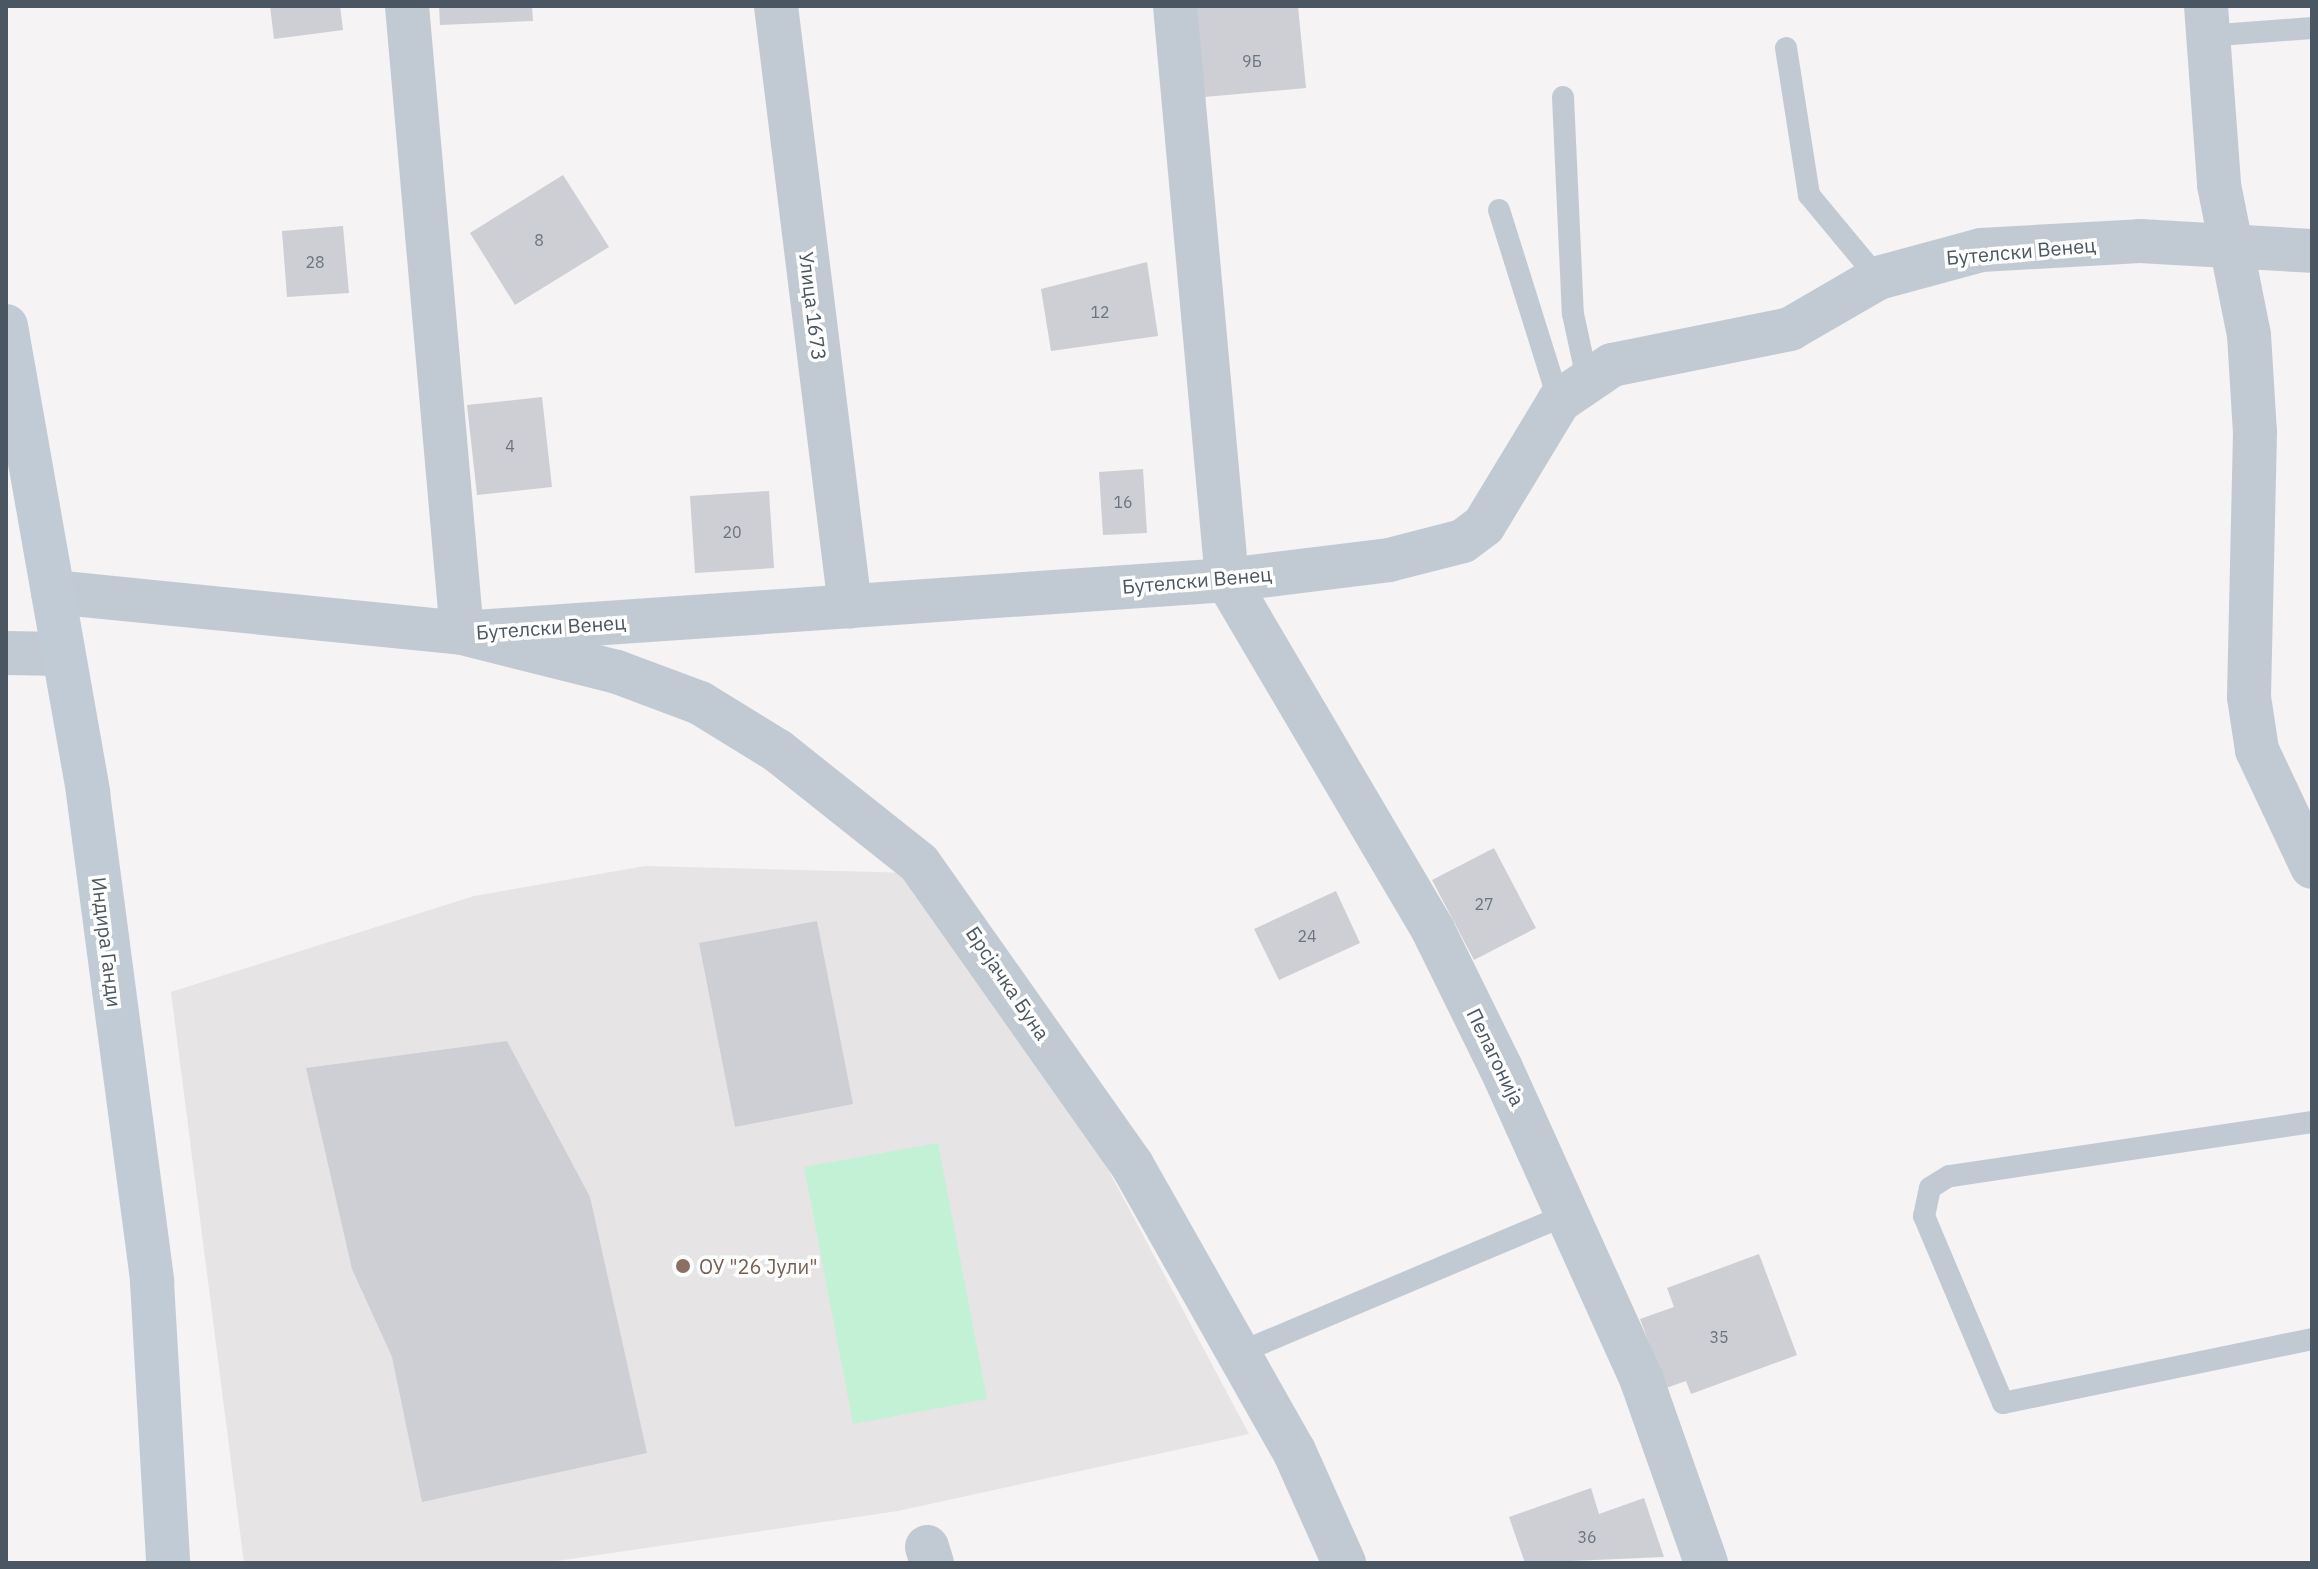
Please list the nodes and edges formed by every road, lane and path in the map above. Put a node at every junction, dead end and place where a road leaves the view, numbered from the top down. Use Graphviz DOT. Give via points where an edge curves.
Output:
graph roads {
  1 [pos="407,6"];
  2 [pos="776,6"];
  3 [pos="1175,6"];
  4 [pos="2206,21"];
  5 [pos="2312,28"];
  6 [pos="1786,48"];
  7 [pos="1563,97"];
  8 [pos="1499,210"];
  9 [pos="2232,247"];
  10 [pos="2312,251"];
  11 [pos="1878,278"];
  12 [pos="6,326"];
  13 [pos="1573,390"];
  14 [pos="1227,580"];
  15 [pos="53,592"];
  16 [pos="850,606"];
  17 [pos="462,633"];
  18 [pos="6,653"];
  19 [pos="61,654"];
  20 [pos="2312,867"];
  21 [pos="2312,1122"];
  22 [pos="1571,1213"];
  23 [pos="2312,1339"];
  24 [pos="1239,1353"];
  25 [pos="168,1563"];
  26 [pos="1344,1563"];
  27 [pos="1706,1563"];
  1 -- 17 [label="street"];
  2 -- 16 [label="street, Улица 1673"];
  3 -- 14 [label="street"];
  4 -- 5 [label="lane"];
  4 -- 9 [label="street"];
  6 -- 11 [label="lane" via="1809,195"];
  7 -- 13 [label="lane"];
  8 -- 13 [label="lane"];
  9 -- 10 [label="street, Бутелски Венец"];
  9 -- 11 [label="street, Бутелски Венец" via="2140,241 1981,250"];
  9 -- 20 [label="street" via="2255,432 2249,697 2257,750"];
  11 -- 13 [label="street, Бутелски Венец" via="1790,329 1612,365"];
  12 -- 15 [label="street, Индира Ганди"];
  13 -- 14 [label="street, Бутелски Венец" via="1503,505 1463,541 1389,560"];
  14 -- 16 [label="street, Бутелски Венец"];
  14 -- 22 [label="street, Пелагонија" via="1433,930"];
  15 -- 17 [label="street, Бутелски Венец"];
  15 -- 19 [label="street, Индира Ганди"];
  16 -- 17 [label="street, Бутелски Венец"];
  17 -- 24 [label="street, Брсјачка Буна" via="617,672 700,703 880,825 963,916 1132,1165"];
  18 -- 19 [label="street"];
  19 -- 25 [label="street, Индира Ганди" via="88,793 152,1282"];
  21 -- 23 [label="lane" via="1949,1176 1930,1188 1924,1216 2003,1403"];
  22 -- 24 [label="lane"];
  22 -- 27 [label="street, Пелагонија"];
  24 -- 26 [label="street, Брсјачка Буна" via="1294,1451"];
}
